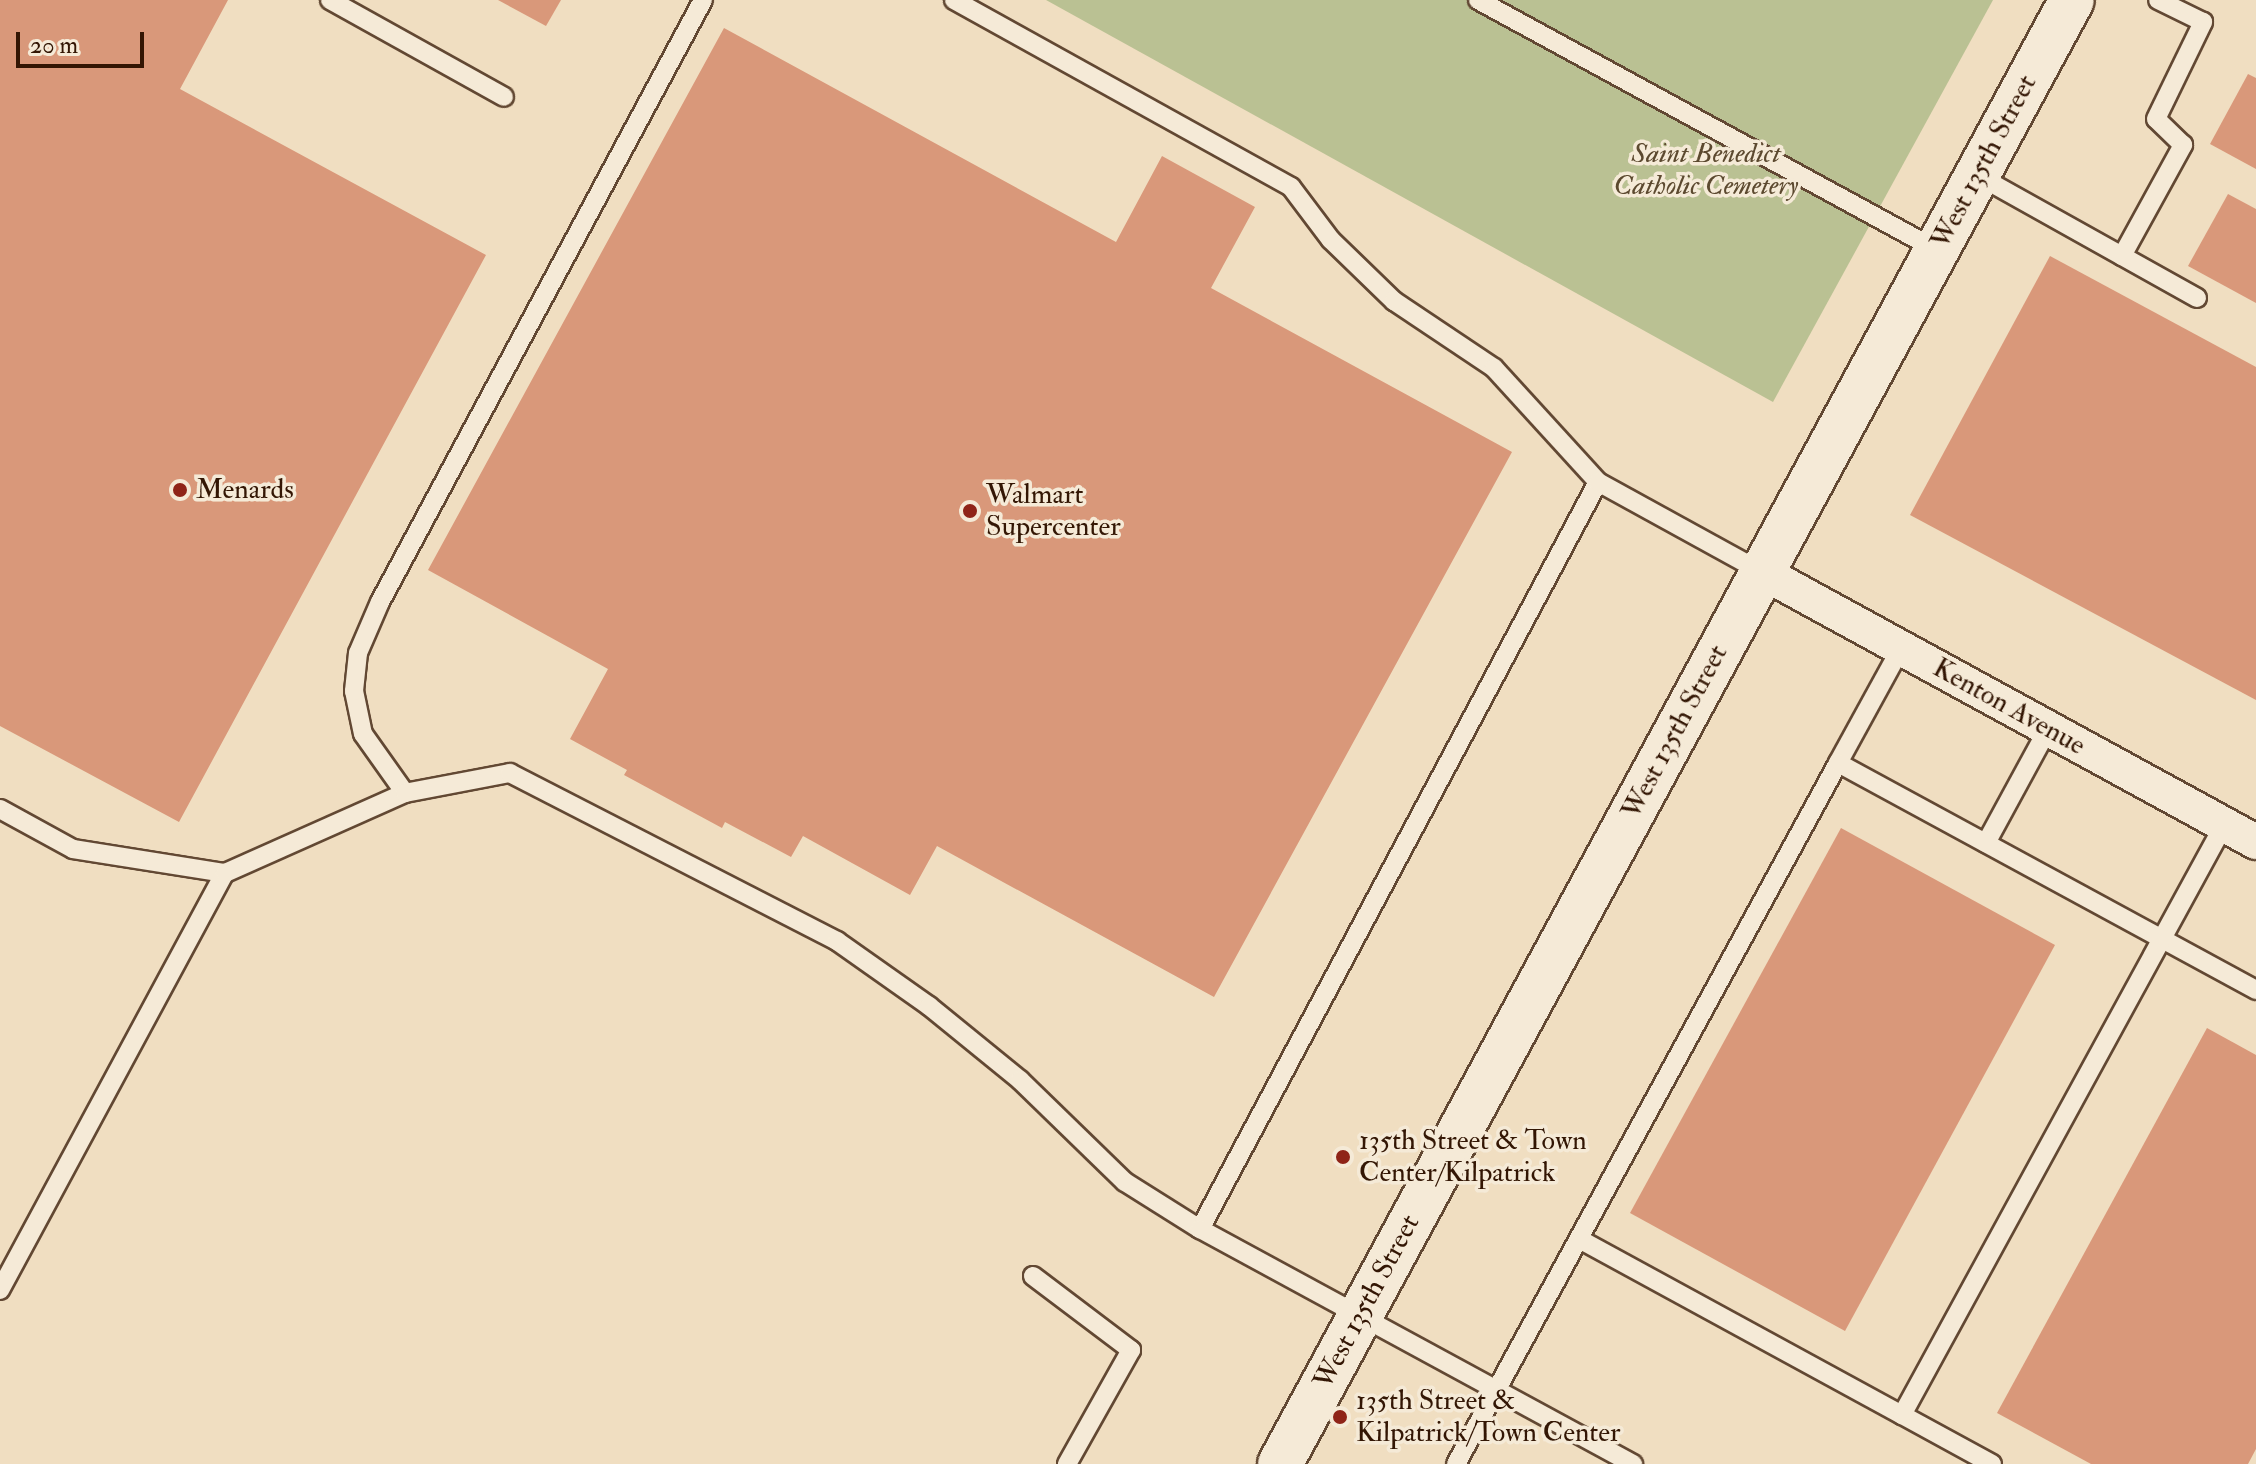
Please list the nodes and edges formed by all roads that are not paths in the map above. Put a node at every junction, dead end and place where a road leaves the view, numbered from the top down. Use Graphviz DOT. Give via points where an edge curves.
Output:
graph roads {
  1 [pos="330,0"];
  2 [pos="703,0"];
  3 [pos="954,0"];
  4 [pos="1478,0"];
  5 [pos="2068,1"];
  6 [pos="2168,2"];
  7 [pos="504,97"];
  8 [pos="1977,175"];
  9 [pos="1937,250"];
  10 [pos="2122,256"];
  11 [pos="2197,298"];
  12 [pos="1598,482"];
  13 [pos="1762,572"];
  14 [pos="1901,648"];
  15 [pos="2048,729"];
  16 [pos="1838,763"];
  17 [pos="405,793"];
  18 [pos="0,809"];
  19 [pos="2224,825"];
  20 [pos="2256,842"];
  21 [pos="1986,843"];
  22 [pos="225,873"];
  23 [pos="2162,939"];
  24 [pos="2256,990"];
  25 [pos="1200,1229"];
  26 [pos="1579,1239"];
  27 [pos="1033,1276"];
  28 [pos="0,1290"];
  29 [pos="1360,1315"];
  30 [pos="1496,1389"];
  31 [pos="1902,1415"];
  32 [pos="1067,1464"];
  33 [pos="1280,1464"];
  34 [pos="1456,1464"];
  35 [pos="1633,1464"];
  36 [pos="1992,1464"];
  1 -- 7 [label="lane"];
  2 -- 17 [label="lane" via="401,562 358,653 354,691 363,734"];
  3 -- 12 [label="lane" via="1291,187 1331,240 1394,301 1494,368"];
  4 -- 9 [label="lane"];
  5 -- 8 [label="street, West 135th Street"];
  6 -- 10 [label="lane" via="2203,22 2156,119 2183,145"];
  8 -- 9 [label="street, West 135th Street"];
  8 -- 10 [label="lane"];
  9 -- 13 [label="street, West 135th Street"];
  10 -- 11 [label="lane"];
  12 -- 13 [label="lane"];
  12 -- 25 [label="lane"];
  13 -- 14 [label="street, Kenton Avenue"];
  13 -- 29 [label="street, West 135th Street"];
  14 -- 15 [label="street, Kenton Avenue"];
  14 -- 16 [label="lane"];
  15 -- 19 [label="street, Kenton Avenue"];
  15 -- 21 [label="lane"];
  16 -- 21 [label="lane"];
  16 -- 26 [label="lane"];
  17 -- 22 [label="lane"];
  17 -- 25 [label="lane" via="510,773 837,941 1020,1080 1125,1182"];
  18 -- 22 [label="lane" via="73,849"];
  19 -- 20 [label="street, Kenton Avenue"];
  19 -- 23 [label="lane"];
  21 -- 23 [label="lane"];
  22 -- 28 [label="lane"];
  23 -- 24 [label="lane"];
  23 -- 31 [label="lane"];
  25 -- 29 [label="lane"];
  26 -- 30 [label="lane"];
  26 -- 31 [label="lane"];
  27 -- 32 [label="lane" via="1131,1350"];
  29 -- 30 [label="lane"];
  29 -- 33 [label="street, West 135th Street"];
  30 -- 34 [label="lane"];
  30 -- 35 [label="lane"];
  31 -- 36 [label="lane"];
}
